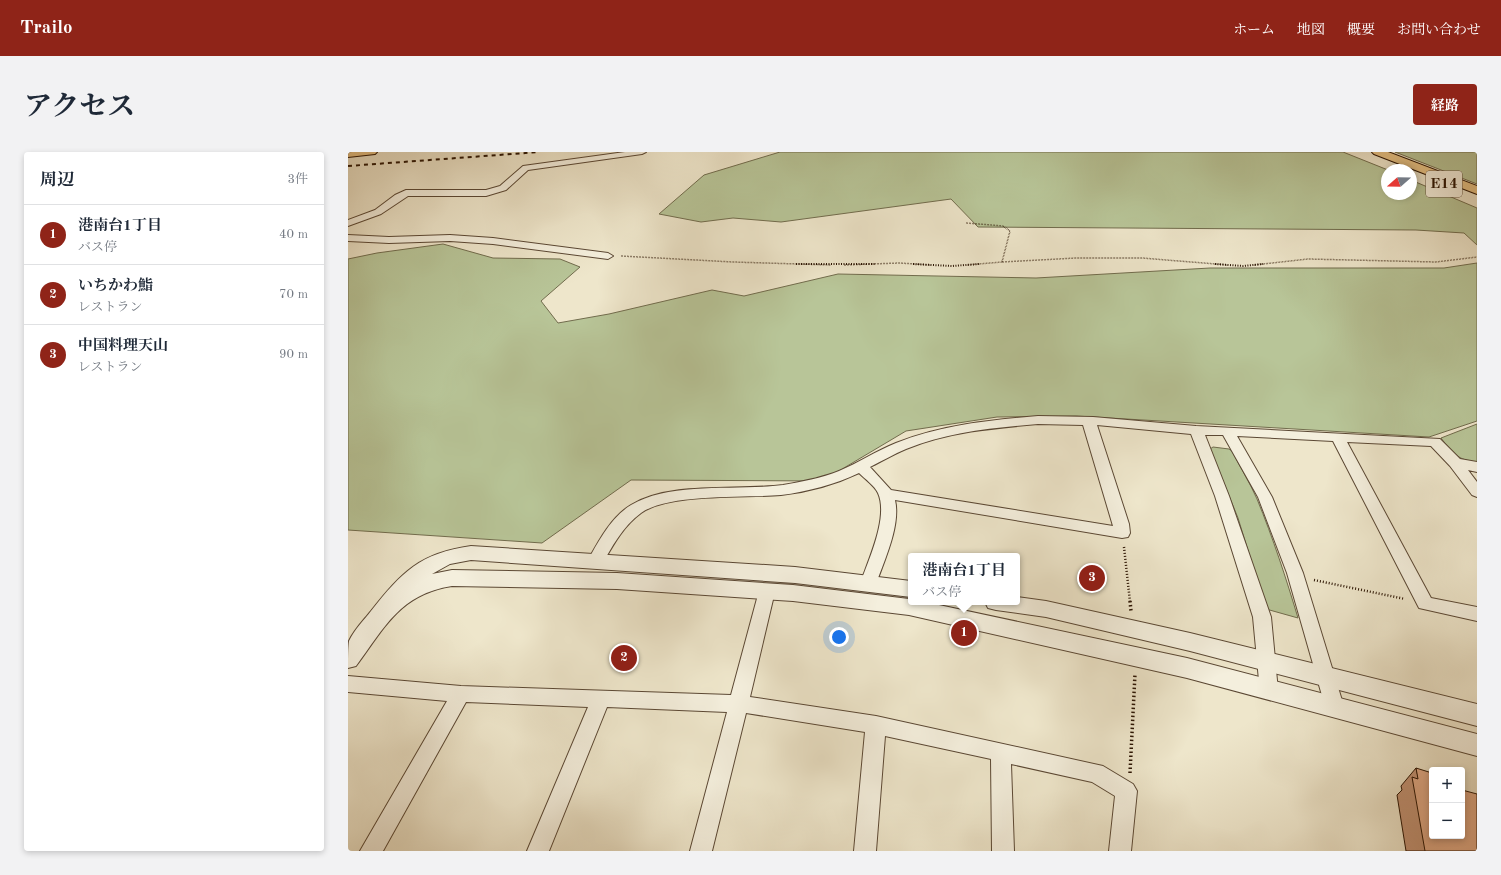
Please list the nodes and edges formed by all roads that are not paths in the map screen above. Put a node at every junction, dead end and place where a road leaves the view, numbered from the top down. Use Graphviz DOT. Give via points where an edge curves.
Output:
graph roads {
  1 [pos="371,152"];
  2 [pos="642,152"];
  3 [pos="1373,153"];
  4 [pos="348,154"];
  5 [pos="1397,164"];
  6 [pos="1417,173"];
  7 [pos="1477,190"];
  8 [pos="1477,196"];
  9 [pos="348,223"];
  10 [pos="348,238"];
  11 [pos="608,256"];
  12 [pos="1089,421"];
  13 [pos="1196,430"];
  14 [pos="1228,432"];
  15 [pos="1338,438"];
  16 [pos="1454,463"];
  17 [pos="861,466"];
  18 [pos="1477,467"];
  19 [pos="1477,492"];
  20 [pos="886,494"];
  21 [pos="595,562"];
  22 [pos="868,584"];
  23 [pos="908,589"];
  24 [pos="768,591"];
  25 [pos="1015,605"];
  26 [pos="389,606"];
  27 [pos="1477,614"];
  28 [pos="348,659"];
  29 [pos="1267,662"];
  30 [pos="1325,676"];
  31 [pos="348,684"];
  32 [pos="1269,691"];
  33 [pos="461,694"];
  34 [pos="601,699"];
  35 [pos="739,704"];
  36 [pos="1334,707"];
  37 [pos="1477,715"];
  38 [pos="876,725"];
  39 [pos="1477,745"];
  40 [pos="1001,753"];
  41 [pos="371,851"];
  42 [pos="538,851"];
  43 [pos="701,851"];
  44 [pos="865,851"];
  45 [pos="1003,851"];
  46 [pos="1120,851"];
  1 -- 4 [label="highway"];
  2 -- 9 [label="street" via="526,168 503,188 486,193 406,193 378,212"];
  3 -- 5 [label="highway, E14"];
  3 -- 7 [label="highway, E14"];
  6 -- 8 [label="highway, E14"];
  10 -- 11 [label="street" via="450,238"];
  12 -- 13 [label="street"];
  12 -- 17 [label="street" via="1038,420 956,430 901,446"];
  12 -- 20 [label="street" via="1122,533"];
  13 -- 14 [label="street"];
  13 -- 29 [label="street" via="1222,496 1262,617"];
  14 -- 15 [label="street"];
  14 -- 30 [label="street" via="1265,497 1295,573"];
  15 -- 16 [label="street" via="1435,442"];
  15 -- 27 [label="street" via="1425,603"];
  16 -- 18 [label="street"];
  16 -- 19 [label="street"];
  17 -- 20 [label="street"];
  17 -- 21 [label="street" via="843,475 782,490 686,495 655,500 636,509 620,523"];
  20 -- 22 [label="street" via="889,516"];
  21 -- 22 [label="street" via="733,570"];
  21 -- 26 [label="street" via="471,553 451,556 430,564"];
  22 -- 23 [label="street"];
  24 -- 26 [label="street" via="617,580 452,578 415,588"];
  24 -- 32 [label="street" via="909,607 1187,668"];
  24 -- 35 [label="street"];
  25 -- 29 [label="street" via="1054,611"];
  26 -- 28 [label="street"];
  29 -- 30 [label="street"];
  29 -- 32 [label="street"];
  30 -- 36 [label="street"];
  30 -- 37 [label="street"];
  31 -- 33 [label="street"];
  32 -- 36 [label="street"];
  33 -- 34 [label="street"];
  33 -- 41 [label="street"];
  34 -- 35 [label="street"];
  34 -- 42 [label="street"];
  35 -- 38 [label="street"];
  35 -- 43 [label="street"];
  36 -- 39 [label="street"];
  38 -- 40 [label="street"];
  38 -- 44 [label="street"];
  40 -- 45 [label="street"];
  40 -- 46 [label="street" via="1096,773 1126,791"];
}
